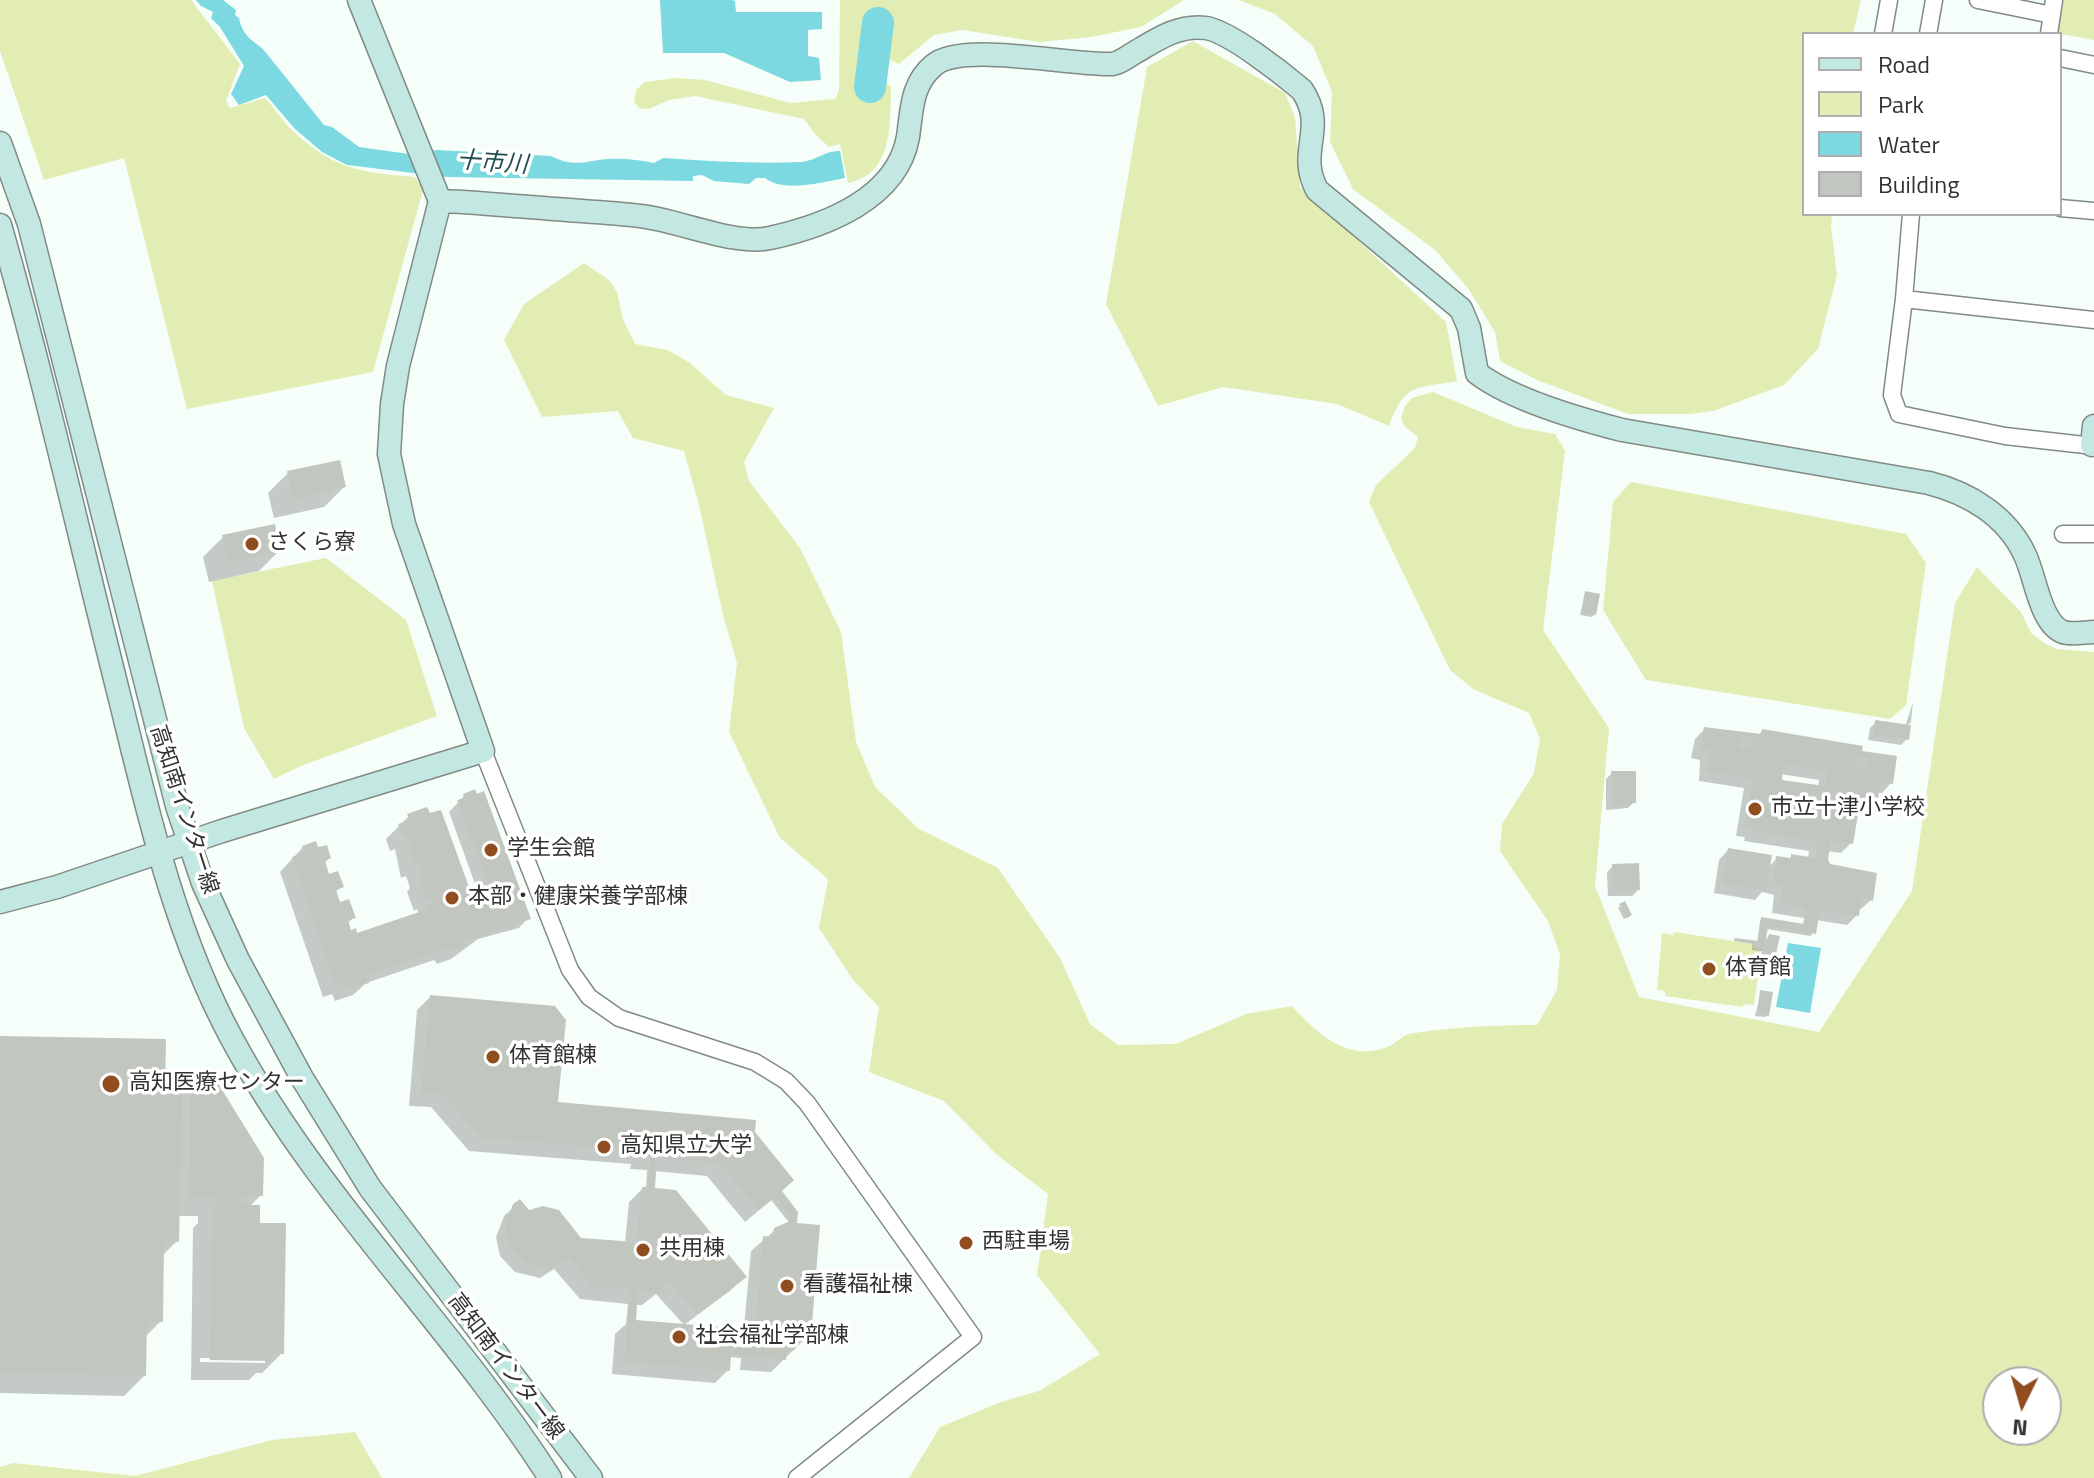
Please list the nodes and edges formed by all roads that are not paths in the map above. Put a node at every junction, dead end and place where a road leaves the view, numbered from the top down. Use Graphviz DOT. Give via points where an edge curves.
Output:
graph roads {
  1 [pos="359,0"];
  2 [pos="1889,0"];
  3 [pos="1934,0"];
  4 [pos="1978,0"];
  5 [pos="2053,8"];
  6 [pos="1883,32"];
  7 [pos="1928,32"];
  8 [pos="2049,32"];
  9 [pos="2062,58"];
  10 [pos="2094,65"];
  11 [pos="0,143"];
  12 [pos="438,195"];
  13 [pos="2062,208"];
  14 [pos="2094,211"];
  15 [pos="1911,216"];
  16 [pos="0,225"];
  17 [pos="1904,299"];
  18 [pos="2094,320"];
  19 [pos="2093,439"];
  20 [pos="2063,534"];
  21 [pos="2094,534"];
  22 [pos="2094,632"];
  23 [pos="483,751"];
  24 [pos="190,842"];
  25 [pos="162,852"];
  26 [pos="0,902"];
  27 [pos="550,1478"];
  28 [pos="591,1478"];
  29 [pos="797,1478"];
  1 -- 12 [label="street"];
  2 -- 6 [label="street"];
  3 -- 7 [label="street"];
  4 -- 5 [label="street"];
  5 -- 8 [label="street"];
  9 -- 10 [label="street"];
  11 -- 24 [label="street, 高知南インター線" via="29,224"];
  12 -- 22 [label="street" via="642,216 739,239 770,238 845,211 890,180 902,159 913,97 921,80 945,57 1116,64 1182,28 1207,28 1222,33 1302,90 1315,118 1308,163 1317,190 1461,309 1477,373 1494,386 1622,430 1958,490 2012,535 2025,554 2050,622 2063,632"];
  12 -- 23 [label="street" via="398,366 389,454 404,524"];
  13 -- 14 [label="street"];
  15 -- 17 [label="street"];
  16 -- 25 [label="street, 高知南インター線"];
  17 -- 18 [label="street"];
  17 -- 19 [label="street" via="1892,395 1899,414 2005,436"];
  20 -- 21 [label="street"];
  23 -- 24 [label="street"];
  23 -- 29 [label="street" via="570,970 589,997 619,1018 755,1062 786,1081 973,1337"];
  24 -- 25 [label="street"];
  24 -- 28 [label="street, 高知南インター線" via="238,960 370,1188"];
  25 -- 26 [label="street"];
  25 -- 27 [label="street, 高知南インター線" via="203,979 268,1098 338,1201 455,1344"];
}
